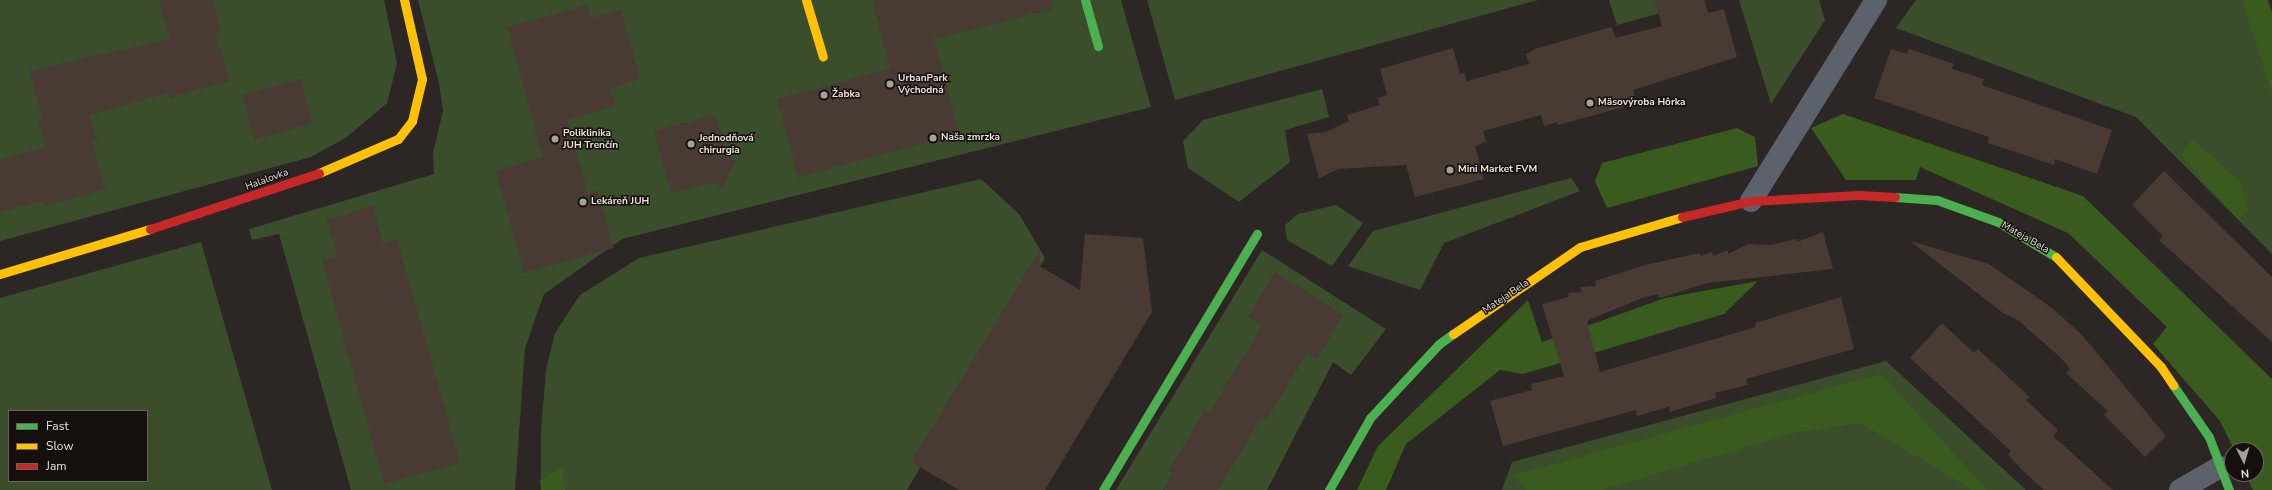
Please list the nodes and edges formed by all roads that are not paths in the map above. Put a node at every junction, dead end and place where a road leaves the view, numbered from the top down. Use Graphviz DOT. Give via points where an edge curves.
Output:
graph roads {
  1 [pos="404,0"];
  2 [pos="806,0"];
  3 [pos="1085,0"];
  4 [pos="1876,0"];
  5 [pos="1098,46"];
  6 [pos="823,57"];
  7 [pos="1751,201"];
  8 [pos="1257,234"];
  9 [pos="0,274"];
  10 [pos="2220,467"];
  11 [pos="1103,490"];
  12 [pos="1329,490"];
  13 [pos="2180,490"];
  14 [pos="2230,490"];
  1 -- 9 [label="street, Halalovka" via="422,79 412,120 398,139 331,169 235,203"];
  2 -- 6 [label="street"];
  3 -- 5 [label="street"];
  4 -- 7 [label="street"];
  7 -- 10 [label="street, Mateja Bela" via="1859,195 1937,200 1998,222 2034,241 2065,263 2161,367 2209,437"];
  7 -- 12 [label="street, Mateja Bela" via="1659,222 1580,247 1485,311 1439,344 1370,418"];
  8 -- 11 [label="street"];
  10 -- 13 [label="street"];
  10 -- 14 [label="street, Mateja Bela"];
}
